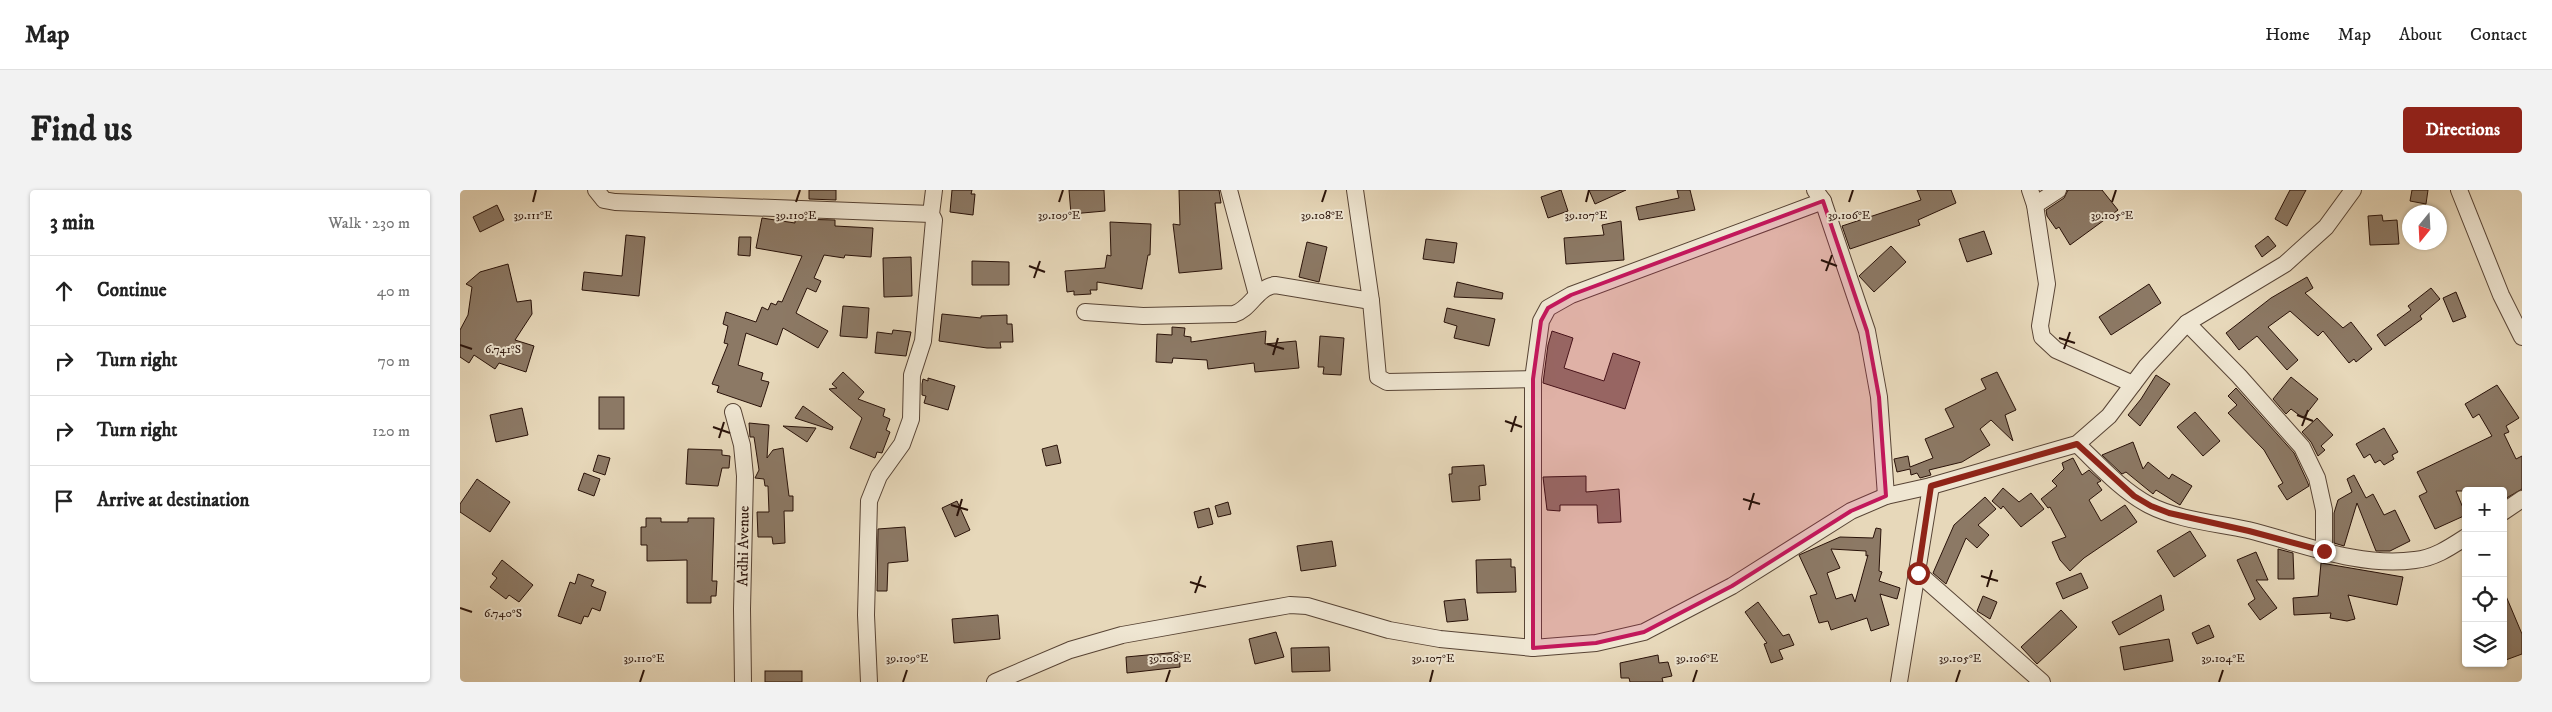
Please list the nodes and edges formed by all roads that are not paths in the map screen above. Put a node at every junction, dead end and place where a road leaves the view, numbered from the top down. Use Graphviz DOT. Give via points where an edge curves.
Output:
graph roads {
  1 [pos="596,190"];
  2 [pos="934,190"];
  3 [pos="1229,190"];
  4 [pos="1355,190"];
  5 [pos="2058,190"];
  6 [pos="2353,190"];
  7 [pos="2459,190"];
  8 [pos="1819,196"];
  9 [pos="2032,197"];
  10 [pos="932,214"];
  11 [pos="1257,296"];
  12 [pos="1371,301"];
  13 [pos="1086,312"];
  14 [pos="2187,323"];
  15 [pos="2522,337"];
  16 [pos="1533,379"];
  17 [pos="2133,384"];
  18 [pos="733,412"];
  19 [pos="2077,444"];
  20 [pos="1931,486"];
  21 [pos="1886,496"];
  22 [pos="2522,499"];
  23 [pos="2507,509"];
  24 [pos="2462,539"];
  25 [pos="2324,551"];
  26 [pos="1918,573"];
  27 [pos="1533,648"];
  28 [pos="1026,676"];
  29 [pos="743,682"];
  30 [pos="869,682"];
  31 [pos="995,682"];
  32 [pos="1899,682"];
  33 [pos="2042,682"];
  1 -- 10 [label="street" via="604,200 615,202"];
  2 -- 10 [label="street"];
  3 -- 11 [label="street"];
  4 -- 12 [label="street"];
  5 -- 9 [label="street"];
  6 -- 14 [label="street" via="2326,227 2285,264"];
  7 -- 15 [label="street" via="2501,295"];
  8 -- 16 [label="street" via="1571,295 1548,308 1540,321"];
  8 -- 21 [label="street" via="1867,331 1880,397"];
  9 -- 17 [label="street" via="2047,284 2040,326 2042,336 2056,350"];
  10 -- 30 [label="street" via="923,341 912,375 911,419 902,444 879,476 869,501 866,614"];
  11 -- 12 [label="street" via="1263,288 1275,284"];
  11 -- 13 [label="street" via="1241,312 1234,314 1143,316"];
  12 -- 16 [label="street" via="1378,377 1387,382"];
  14 -- 17 [label="street"];
  14 -- 25 [label="street" via="2302,447 2319,486 2324,510"];
  16 -- 27 [label="street"];
  17 -- 19 [label="street" via="2109,416"];
  18 -- 29 [label="street, Ardhi Avenue" via="742,446 745,476"];
  19 -- 20 [label="street"];
  19 -- 25 [label="street" via="2134,496 2151,506"];
  20 -- 21 [label="street"];
  20 -- 26 [label="street"];
  21 -- 27 [label="street" via="1851,511 1732,586 1644,632 1596,643"];
  22 -- 23 [label="street"];
  24 -- 25 [label="street" via="2432,557 2413,561 2379,561"];
  26 -- 32 [label="street"];
  26 -- 33 [label="street"];
  27 -- 28 [label="street" via="1440,639 1389,630 1307,606 1290,605 1122,635 1070,650"];
  28 -- 31 [label="street"];
}
